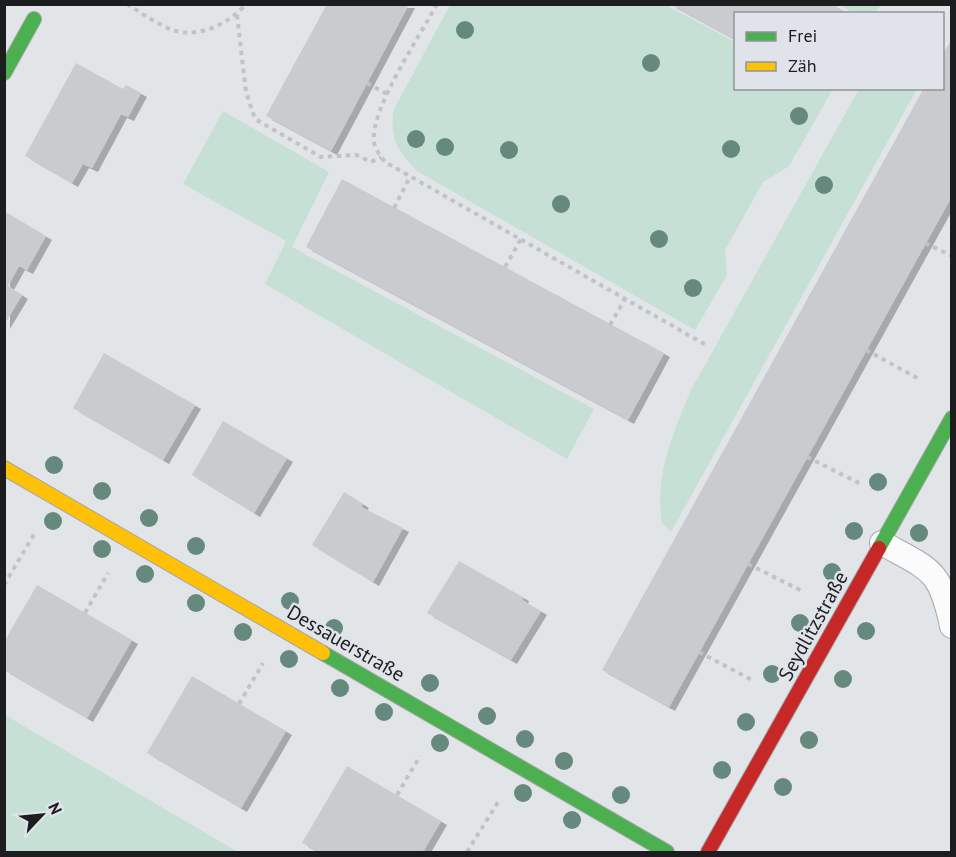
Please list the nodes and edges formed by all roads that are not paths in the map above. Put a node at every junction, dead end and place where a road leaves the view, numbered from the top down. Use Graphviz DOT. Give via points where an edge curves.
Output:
graph roads {
  1 [pos="34,20"];
  2 [pos="4,73"];
  3 [pos="951,418"];
  4 [pos="4,468"];
  5 [pos="882,543"];
  6 [pos="951,626"];
  7 [pos="667,852"];
  8 [pos="708,852"];
  1 -- 2 [label="street"];
  3 -- 5 [label="street, Seydlitzstraße"];
  4 -- 7 [label="street, Dessauerstraße"];
  5 -- 6 [label="lane" via="931,570 945,594"];
  5 -- 8 [label="street, Seydlitzstraße"];
}
